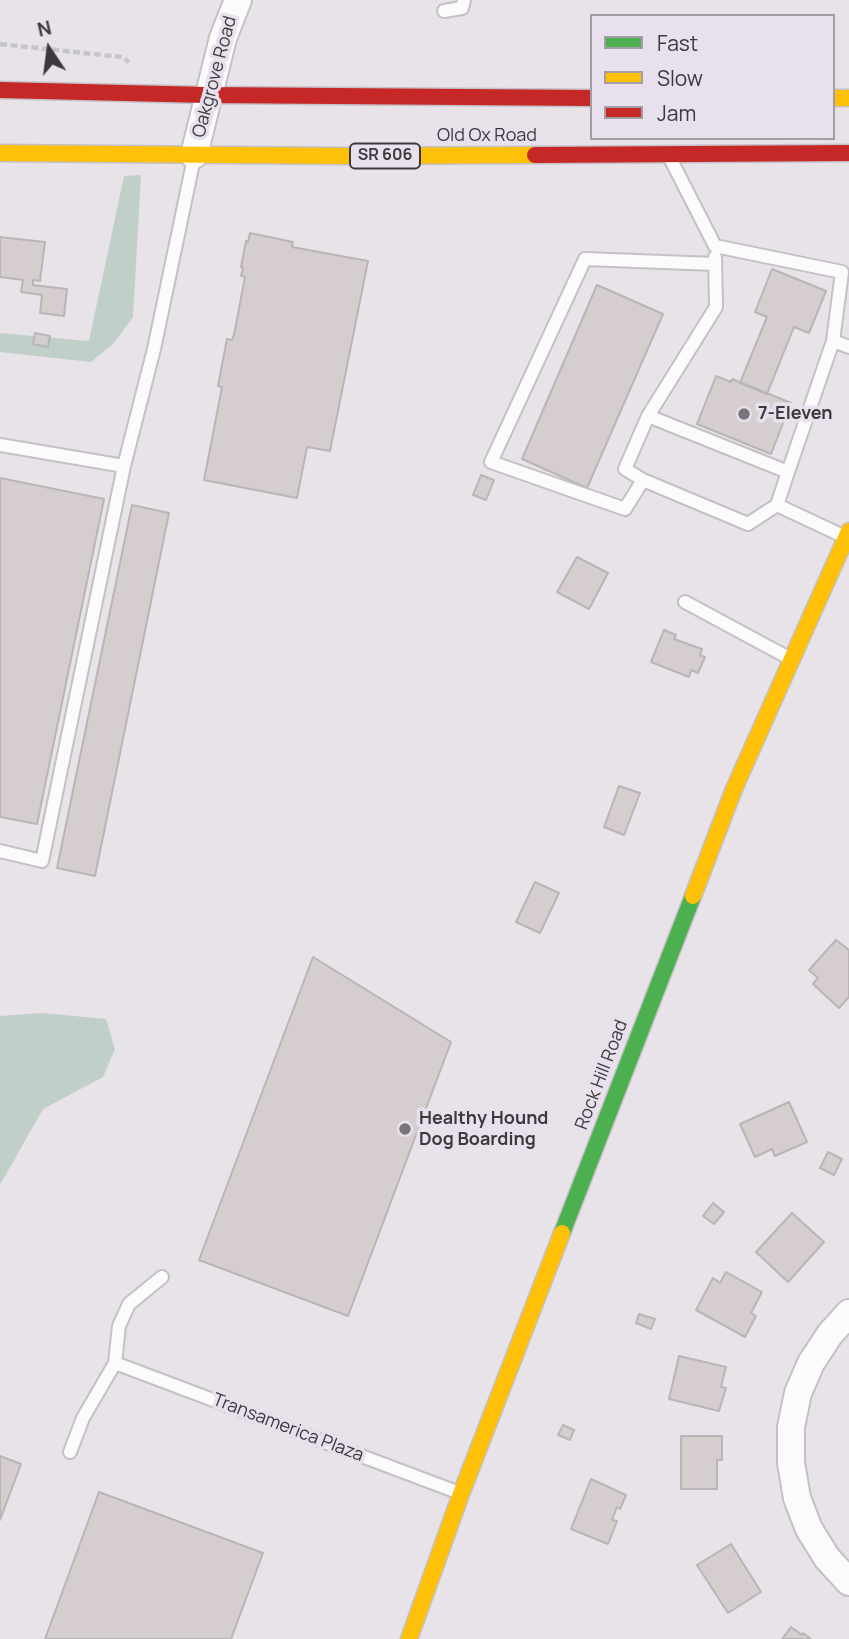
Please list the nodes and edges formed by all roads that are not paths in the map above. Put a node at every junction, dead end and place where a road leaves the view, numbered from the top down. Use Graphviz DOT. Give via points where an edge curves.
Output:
graph roads {
  1 [pos="238,0"];
  2 [pos="464,0"];
  3 [pos="444,11"];
  4 [pos="0,90"];
  5 [pos="207,95"];
  6 [pos="590,98"];
  7 [pos="0,153"];
  8 [pos="849,153"];
  9 [pos="804,154"];
  10 [pos="194,155"];
  11 [pos="668,155"];
  12 [pos="849,164"];
  13 [pos="715,246"];
  14 [pos="715,264"];
  15 [pos="834,341"];
  16 [pos="849,347"];
  17 [pos="648,416"];
  18 [pos="0,445"];
  19 [pos="124,466"];
  20 [pos="788,472"];
  21 [pos="643,480"];
  22 [pos="777,505"];
  23 [pos="847,535"];
  24 [pos="685,601"];
  25 [pos="792,660"];
  26 [pos="0,851"];
  27 [pos="162,1277"];
  28 [pos="849,1313"];
  29 [pos="115,1363"];
  30 [pos="70,1452"];
  31 [pos="461,1494"];
  32 [pos="849,1582"];
  33 [pos="409,1639"];
  1 -- 5 [label="street, Oakgrove Road"];
  2 -- 3 [label="lane" via="461,8"];
  4 -- 5 [label="main road"];
  5 -- 6 [label="main road"];
  5 -- 10 [label="street, Oakgrove Road"];
  7 -- 10 [label="main road, Old Ox Road / SR 606"];
  8 -- 9 [label="main road, Old Ox Road / SR 606"];
  9 -- 11 [label="main road, Old Ox Road / SR 606"];
  9 -- 12 [label="main road"];
  10 -- 11 [label="main road, Old Ox Road / SR 606"];
  10 -- 19 [label="lane" via="154,349"];
  11 -- 13 [label="lane"];
  13 -- 14 [label="lane"];
  13 -- 15 [label="lane" via="842,272"];
  14 -- 17 [label="lane" via="716,307"];
  14 -- 21 [label="lane" via="584,258 491,462 625,509"];
  15 -- 16 [label="lane"];
  15 -- 20 [label="lane"];
  17 -- 20 [label="lane"];
  17 -- 21 [label="lane" via="625,469"];
  18 -- 19 [label="lane"];
  19 -- 26 [label="lane" via="42,861"];
  20 -- 22 [label="lane"];
  21 -- 22 [label="lane" via="748,524"];
  22 -- 23 [label="lane"];
  23 -- 25 [label="main road, Rock Hill Road"];
  24 -- 25 [label="lane"];
  25 -- 31 [label="main road, Rock Hill Road" via="734,789"];
  27 -- 29 [label="lane" via="129,1304 119,1326"];
  28 -- 32 [label="street" via="811,1363 798,1393 790,1463 809,1530"];
  29 -- 30 [label="lane"];
  29 -- 31 [label="lane, Transamerica Plaza"];
  31 -- 33 [label="main road, Rock Hill Road"];
}
